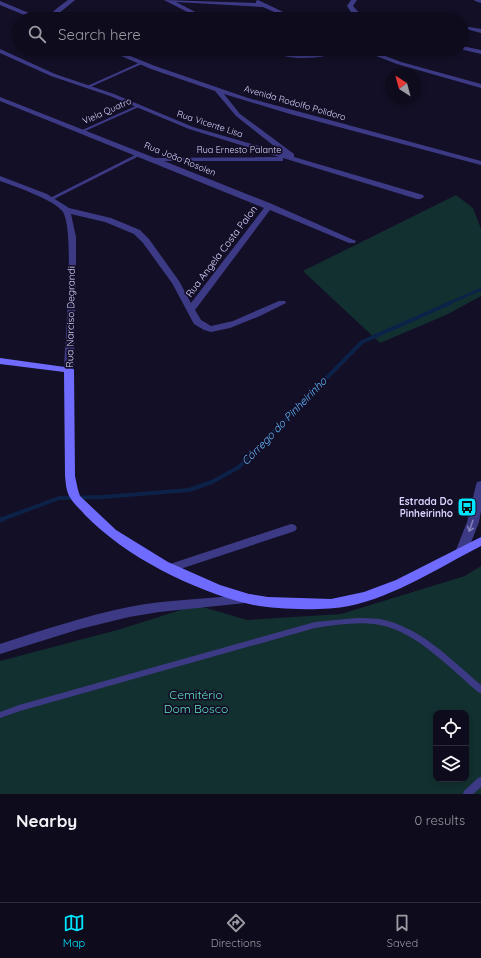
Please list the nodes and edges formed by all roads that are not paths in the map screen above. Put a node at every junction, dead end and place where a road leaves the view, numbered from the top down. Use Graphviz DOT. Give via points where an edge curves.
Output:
graph roads {
  1 [pos="72,0"];
  2 [pos="167,0"];
  3 [pos="253,0"];
  4 [pos="354,0"];
  5 [pos="477,0"];
  6 [pos="481,1"];
  7 [pos="0,3"];
  8 [pos="263,5"];
  9 [pos="22,12"];
  10 [pos="56,12"];
  11 [pos="192,12"];
  12 [pos="279,12"];
  13 [pos="353,12"];
  14 [pos="469,28"];
  15 [pos="481,30"];
  16 [pos="469,49"];
  17 [pos="0,51"];
  18 [pos="481,52"];
  19 [pos="125,56"];
  20 [pos="290,56"];
  21 [pos="309,56"];
  22 [pos="380,56"];
  23 [pos="142,63"];
  24 [pos="481,86"];
  25 [pos="87,87"];
  26 [pos="217,90"];
  27 [pos="0,99"];
  28 [pos="139,106"];
  29 [pos="82,131"];
  30 [pos="141,154"];
  31 [pos="152,159"];
  32 [pos="294,159"];
  33 [pos="481,163"];
  34 [pos="0,178"];
  35 [pos="420,197"];
  36 [pos="50,199"];
  37 [pos="269,206"];
  38 [pos="66,210"];
  39 [pos="352,241"];
  40 [pos="282,303"];
  41 [pos="191,309"];
  42 [pos="0,361"];
  43 [pos="69,370"];
  44 [pos="481,485"];
  45 [pos="479,501"];
  46 [pos="291,528"];
  47 [pos="481,540"];
  48 [pos="462,550"];
  49 [pos="171,568"];
  50 [pos="251,599"];
  51 [pos="0,649"];
  52 [pos="481,690"];
  53 [pos="0,715"];
  54 [pos="481,780"];
  55 [pos="467,794"];
  1 -- 10 [label="street"];
  2 -- 8 [label="street"];
  2 -- 11 [label="street"];
  3 -- 8 [label="street"];
  4 -- 13 [label="street" via="350,6"];
  5 -- 6 [label="street"];
  7 -- 9 [label="street"];
  8 -- 12 [label="street"];
  14 -- 15 [label="street"];
  16 -- 18 [label="street"];
  17 -- 25 [label="street, Rua Vicente Lisa"];
  19 -- 23 [label="street, Avenida Rodolfo Polidoro"];
  20 -- 21 [label="street"];
  22 -- 24 [label="street"];
  23 -- 25 [label="lane"];
  23 -- 26 [label="street, Avenida Rodolfo Polidoro"];
  25 -- 28 [label="street, Rua Vicente Lisa"];
  26 -- 32 [label="street, Rua Ernesto Palante" via="235,112"];
  26 -- 33 [label="street, Avenida Rodolfo Polidoro"];
  27 -- 29 [label="street, Rua João Rosolen"];
  28 -- 29 [label="lane, Viela Quatro"];
  28 -- 32 [label="street, Rua Vicente Lisa" via="191,128"];
  29 -- 30 [label="street, Rua João Rosolen"];
  30 -- 31 [label="street, Rua João Rosolen"];
  30 -- 36 [label="lane"];
  31 -- 32 [label="street, Rua Ernesto Palante"];
  31 -- 37 [label="street, Rua João Rosolen"];
  32 -- 35 [label="street, Rua Vicente Lisa"];
  34 -- 36 [label="street"];
  36 -- 38 [label="street"];
  37 -- 39 [label="street, Rua João Rosolen"];
  37 -- 41 [label="street, Rua Angela Costa Palon"];
  38 -- 41 [label="street" via="108,220 137,232 159,259"];
  38 -- 43 [label="street, Rua Narciso Degrandi" via="72,245"];
  40 -- 41 [label="street" via="215,329 197,322"];
  42 -- 43 [label="main road"];
  43 -- 49 [label="main road, Rua Narciso Degrandi" via="70,476 76,496 117,537"];
  44 -- 45 [label="street"];
  45 -- 48 [label="street, one-way"];
  46 -- 49 [label="street"];
  47 -- 48 [label="main road"];
  48 -- 50 [label="main road" via="410,578 349,601 318,604"];
  49 -- 50 [label="main road" via="224,592"];
  50 -- 51 [label="street" via="174,605 130,612 89,621"];
  52 -- 53 [label="lane" via="429,647 397,626 381,622 346,621 316,625"];
  54 -- 55 [label="lane"];
}
